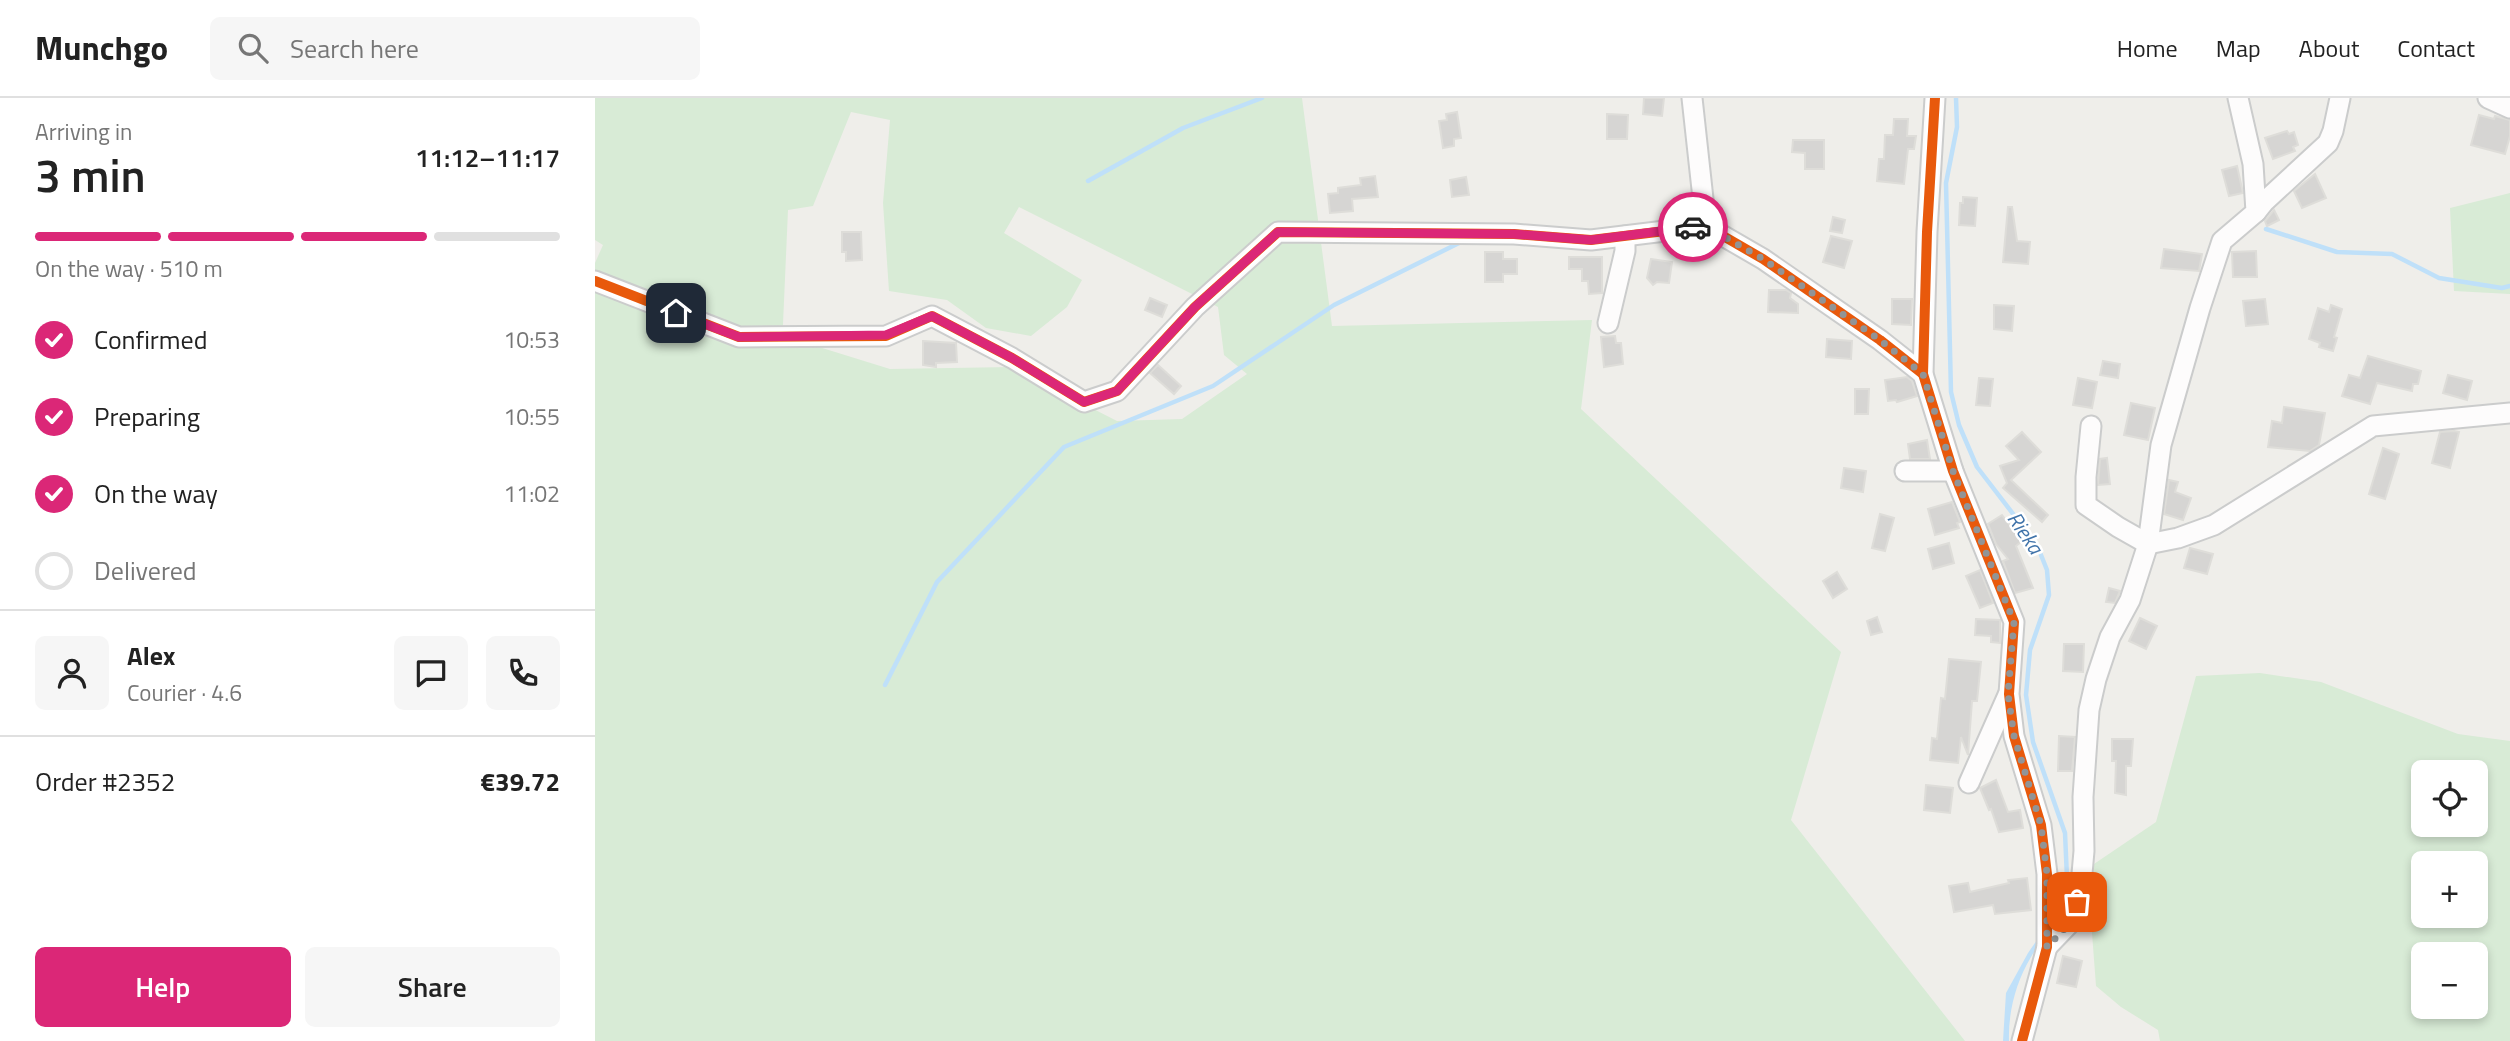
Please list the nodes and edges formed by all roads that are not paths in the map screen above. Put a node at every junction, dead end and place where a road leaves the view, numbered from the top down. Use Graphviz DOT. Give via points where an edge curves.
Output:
graph roads {
  1 [pos="1692,98"];
  2 [pos="1935,98"];
  3 [pos="2238,98"];
  4 [pos="2340,98"];
  5 [pos="2488,98"];
  6 [pos="2510,108"];
  7 [pos="2256,212"];
  8 [pos="1706,226"];
  9 [pos="1625,236"];
  10 [pos="595,281"];
  11 [pos="1608,323"];
  12 [pos="1923,374"];
  13 [pos="2510,413"];
  14 [pos="2091,426"];
  15 [pos="1905,471"];
  16 [pos="1953,471"];
  17 [pos="2148,544"];
  18 [pos="2008,694"];
  19 [pos="1969,783"];
  20 [pos="2047,945"];
  21 [pos="2022,1041"];
  1 -- 8 [label="street"];
  2 -- 12 [label="street"];
  3 -- 7 [label="street" via="2253,164"];
  4 -- 7 [label="street" via="2328,143"];
  5 -- 6 [label="street"];
  7 -- 17 [label="street" via="2222,241 2200,308 2161,445"];
  8 -- 9 [label="street"];
  8 -- 12 [label="street" via="1763,259"];
  9 -- 10 [label="street" via="1591,240 1514,234 1278,232 1195,307 1117,391 1084,402 932,316 886,335 739,337"];
  9 -- 11 [label="street"];
  12 -- 16 [label="street"];
  13 -- 17 [label="street" via="2373,426 2214,525"];
  14 -- 17 [label="street" via="2087,505"];
  15 -- 16 [label="street"];
  16 -- 18 [label="street" via="2014,622"];
  17 -- 20 [label="street" via="2130,600 2110,637 2089,710 2082,874 2073,920"];
  18 -- 19 [label="street"];
  18 -- 20 [label="street" via="2014,736 2041,825 2047,874"];
  20 -- 21 [label="street"];
}
